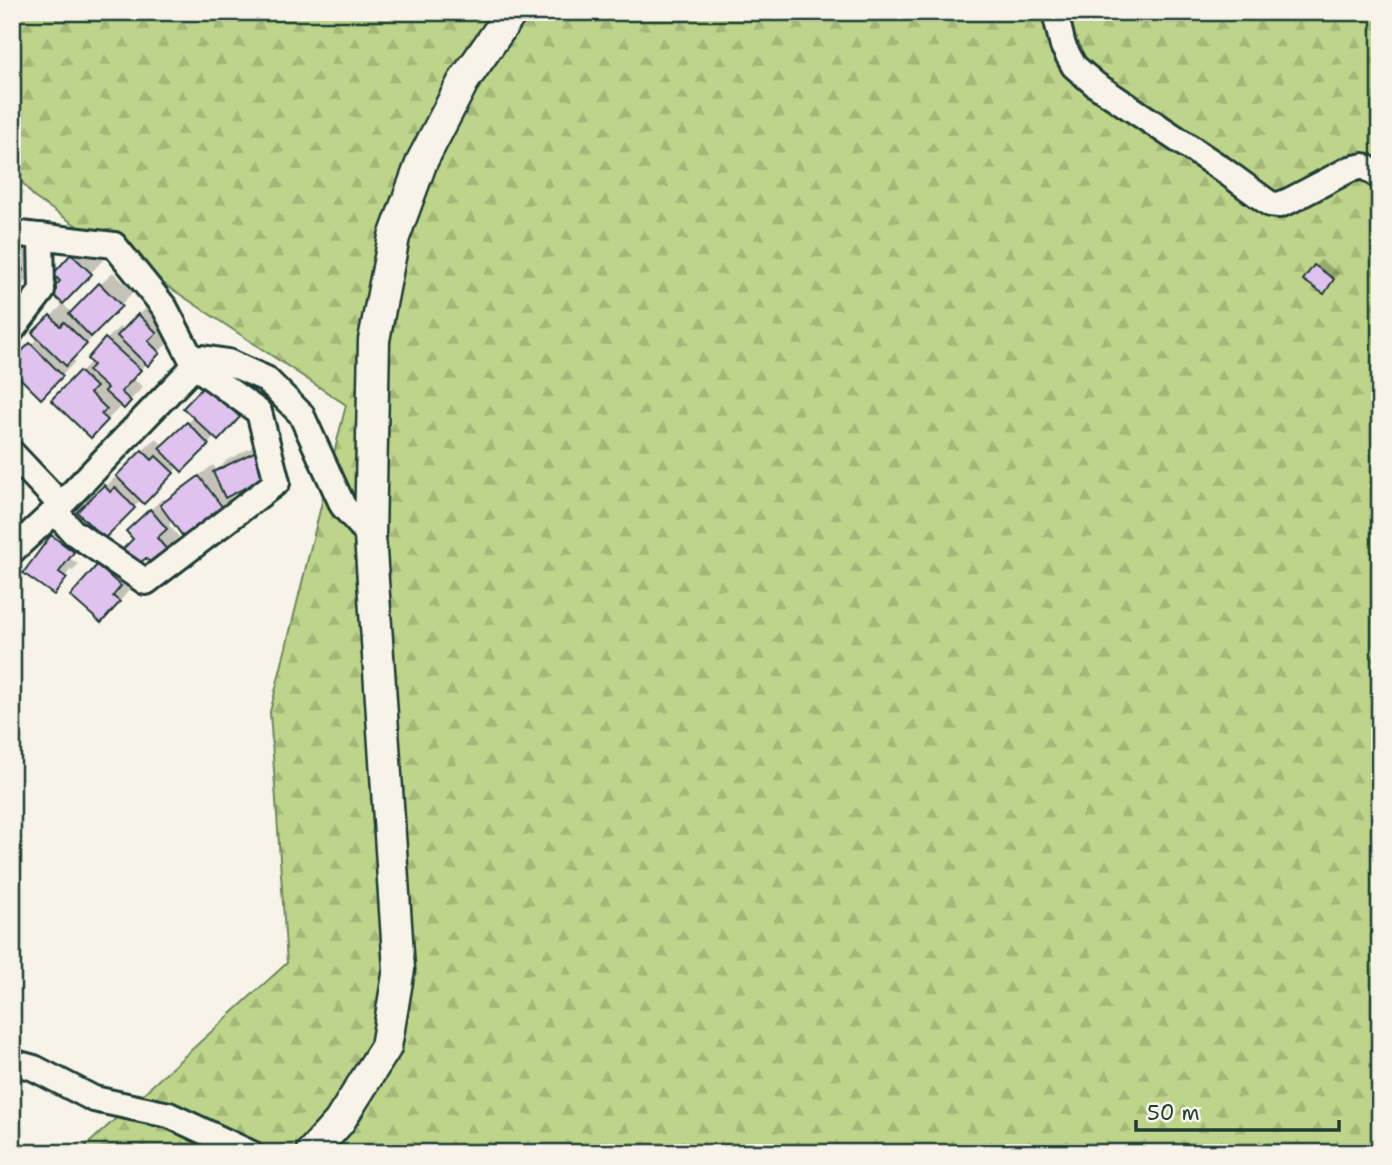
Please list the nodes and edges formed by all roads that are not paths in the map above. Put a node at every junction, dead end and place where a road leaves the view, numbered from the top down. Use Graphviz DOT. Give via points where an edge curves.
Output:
graph roads {
  1 [pos="512,12"];
  2 [pos="1055,12"];
  3 [pos="1380,177"];
  4 [pos="12,233"];
  5 [pos="41,236"];
  6 [pos="12,330"];
  7 [pos="195,366"];
  8 [pos="12,453"];
  9 [pos="58,508"];
  10 [pos="370,536"];
  11 [pos="12,551"];
  12 [pos="12,1062"];
  13 [pos="250,1153"];
  14 [pos="311,1153"];
  1 -- 10 [label="street" via="457,93 422,161 394,237 374,340"];
  2 -- 3 [label="street" via="1063,46 1074,66 1270,204 1308,193 1350,169 1364,166"];
  4 -- 5 [label="street"];
  5 -- 6 [label="street" via="42,291"];
  5 -- 7 [label="street" via="114,244 165,308"];
  7 -- 9 [label="street"];
  7 -- 9 [label="street" via="259,412 276,482 146,582 73,532"];
  7 -- 10 [label="street" via="202,358 228,362 266,379 301,414 343,506"];
  8 -- 9 [label="street"];
  9 -- 11 [label="street"];
  10 -- 14 [label="street" via="399,968 386,1047 339,1122"];
  12 -- 13 [label="street" via="34,1068 94,1099 169,1115"];
}
